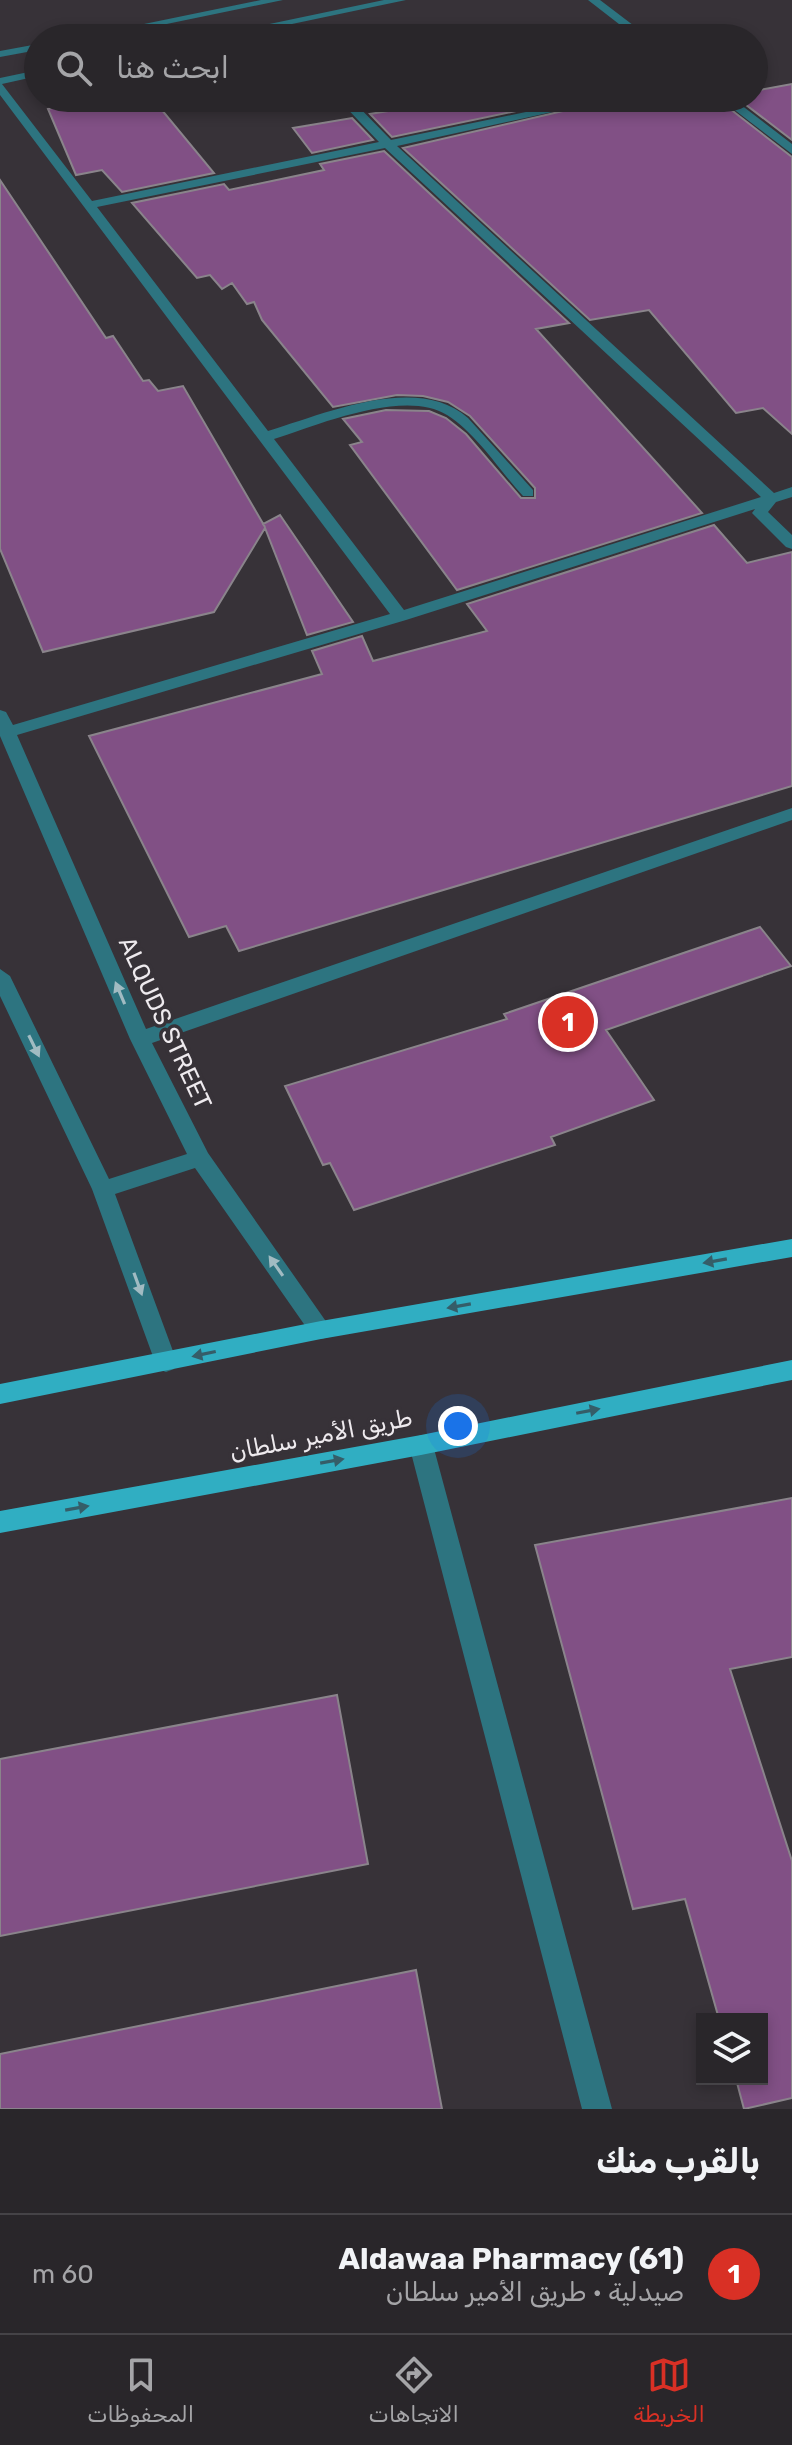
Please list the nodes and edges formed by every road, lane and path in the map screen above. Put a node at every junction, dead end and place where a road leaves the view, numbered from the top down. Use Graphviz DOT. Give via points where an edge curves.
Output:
graph roads {
  1 [pos="278,0"];
  2 [pos="401,0"];
  3 [pos="593,0"];
  4 [pos="154,24"];
  5 [pos="280,24"];
  6 [pos="625,24"];
  7 [pos="24,50"];
  8 [pos="0,54"];
  9 [pos="24,76"];
  10 [pos="0,81"];
  11 [pos="0,87"];
  12 [pos="357,112"];
  13 [pos="542,112"];
  14 [pos="743,112"];
  15 [pos="388,144"];
  16 [pos="792,150"];
  17 [pos="89,205"];
  18 [pos="264,437"];
  19 [pos="792,492"];
  20 [pos="528,493"];
  21 [pos="771,498"];
  22 [pos="792,544"];
  23 [pos="400,616"];
  24 [pos="4,724"];
  25 [pos="792,814"];
  26 [pos="0,976"];
  27 [pos="140,1039"];
  28 [pos="200,1158"];
  29 [pos="103,1189"];
  30 [pos="792,1248"];
  31 [pos="321,1330"];
  32 [pos="166,1362"];
  33 [pos="792,1370"];
  34 [pos="0,1394"];
  35 [pos="421,1445"];
  36 [pos="0,1522"];
  37 [pos="597,2109"];
  1 -- 4 [label="street"];
  2 -- 5 [label="street"];
  3 -- 6 [label="street"];
  7 -- 8 [label="street"];
  9 -- 10 [label="street"];
  11 -- 17 [label="street"];
  12 -- 15 [label="street"];
  13 -- 15 [label="street"];
  14 -- 16 [label="street"];
  15 -- 17 [label="street"];
  15 -- 21 [label="street"];
  17 -- 18 [label="street"];
  18 -- 20 [label="street" via="394,400 429,400 451,410"];
  18 -- 23 [label="street"];
  19 -- 21 [label="street"];
  21 -- 22 [label="street" via="760,513"];
  21 -- 23 [label="street"];
  23 -- 24 [label="street"];
  27 -- 24 [label="street, ALQUDS STREET, one-way"];
  25 -- 27 [label="street"];
  26 -- 29 [label="street, one-way"];
  27 -- 28 [label="street, ALQUDS STREET"];
  28 -- 29 [label="street"];
  31 -- 28 [label="street, ALQUDS STREET, one-way"];
  29 -- 32 [label="street, one-way"];
  30 -- 31 [label="main road, one-way"];
  31 -- 32 [label="main road, one-way"];
  32 -- 34 [label="main road"];
  35 -- 33 [label="main road, طريق الأمير سلطان, one-way"];
  36 -- 35 [label="main road, طريق الأمير سلطان, one-way"];
  35 -- 37 [label="street"];
}
